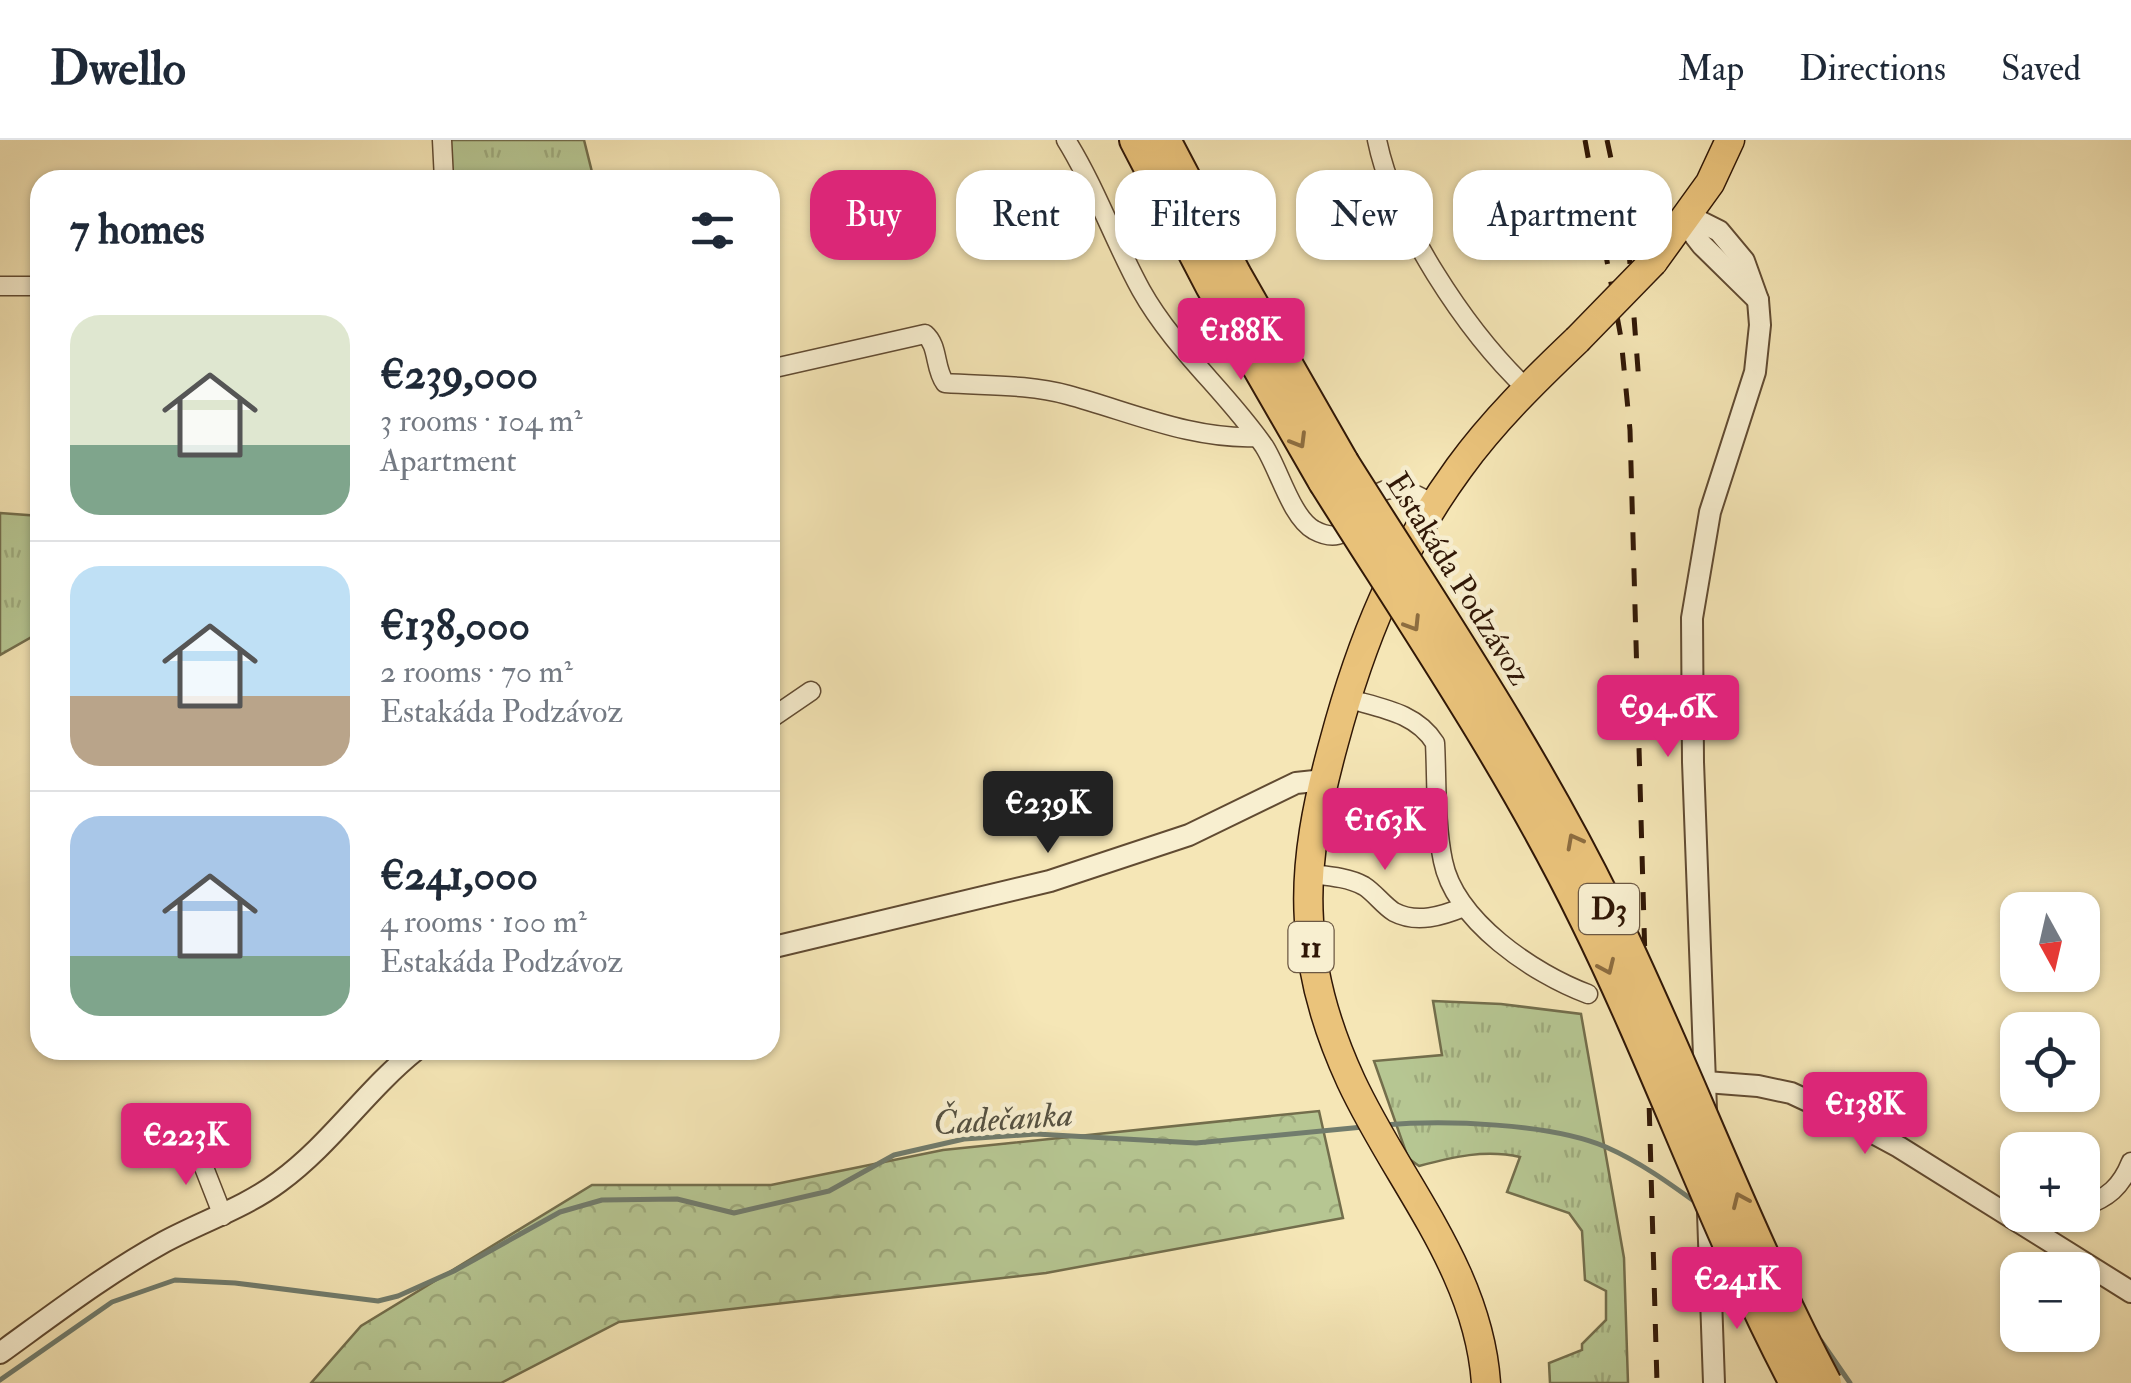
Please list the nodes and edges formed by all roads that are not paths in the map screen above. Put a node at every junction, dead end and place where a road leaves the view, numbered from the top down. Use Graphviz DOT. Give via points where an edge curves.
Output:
graph roads {
  1 [pos="442,140"];
  2 [pos="1066,140"];
  3 [pos="1135,140"];
  4 [pos="1165,140"];
  5 [pos="1377,140"];
  6 [pos="1730,140"];
  7 [pos="444,170"];
  8 [pos="1689,216"];
  9 [pos="0,286"];
  10 [pos="30,286"];
  11 [pos="780,367"];
  12 [pos="1527,390"];
  13 [pos="1257,437"];
  14 [pos="1333,472"];
  15 [pos="1434,505"];
  16 [pos="811,691"];
  17 [pos="1346,698"];
  18 [pos="780,713"];
  19 [pos="1324,780"];
  20 [pos="1309,874"];
  21 [pos="1464,907"];
  22 [pos="780,946"];
  23 [pos="1588,994"];
  24 [pos="404,1060"];
  25 [pos="1706,1082"];
  26 [pos="194,1142"];
  27 [pos="2131,1162"];
  28 [pos="2100,1200"];
  29 [pos="2000,1211"];
  30 [pos="223,1216"];
  31 [pos="2034,1232"];
  32 [pos="2131,1292"];
  33 [pos="0,1353"];
  34 [pos="1486,1383"];
  35 [pos="1714,1383"];
  36 [pos="1795,1383"];
  37 [pos="1826,1383"];
  1 -- 7 [label="street"];
  2 -- 13 [label="street" via="1142,291"];
  3 -- 14 [label="highway, D3, one-way" via="1210,286"];
  4 -- 14 [label="highway, D3"];
  5 -- 12 [label="street" via="1382,166 1424,256"];
  6 -- 8 [label="main road, 11"];
  8 -- 12 [label="main road, 11, bridge"];
  8 -- 25 [label="street" via="1719,231 1744,261 1758,300 1760,346 1710,512 1692,618"];
  9 -- 10 [label="street"];
  11 -- 13 [label="street" via="924,334 945,383 1038,388 1211,436"];
  12 -- 15 [label="main road, 11"];
  13 -- 15 [label="street" via="1296,512 1325,534 1345,530 1387,487"];
  14 -- 36 [label="highway, Estakáda Podzávoz / D3, one-way, bridge" via="1586,919"];
  37 -- 14 [label="highway, Estakáda Podzávoz / D3, one-way, bridge" via="1574,840 1518,739"];
  15 -- 17 [label="main road, 11" via="1384,593"];
  16 -- 18 [label="street"];
  17 -- 19 [label="main road, 11"];
  17 -- 21 [label="street" via="1426,727 1435,743 1443,863"];
  19 -- 20 [label="main road, 11"];
  19 -- 22 [label="street" via="1296,783 1189,835 1050,882"];
  20 -- 21 [label="street" via="1362,885 1412,918"];
  20 -- 34 [label="main road, 11" via="1318,988 1338,1052 1461,1281"];
  21 -- 23 [label="street" via="1512,954"];
  24 -- 30 [label="street" via="305,1162"];
  25 -- 29 [label="street" via="1791,1093 1899,1147"];
  25 -- 35 [label="street, bridge"];
  26 -- 30 [label="street"];
  27 -- 28 [label="street" via="2124,1180"];
  30 -- 33 [label="street" via="109,1275"];
  31 -- 32 [label="street"];
}
